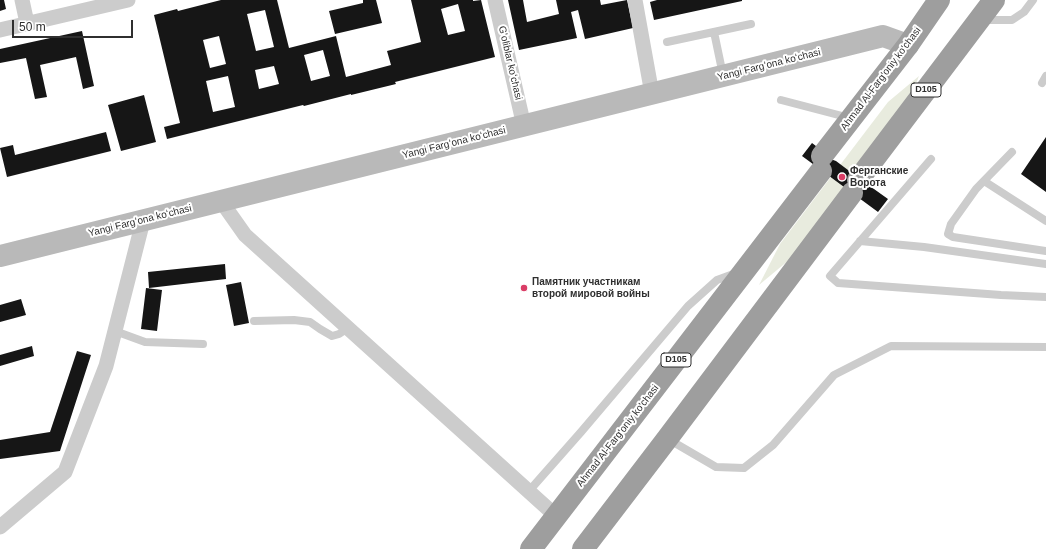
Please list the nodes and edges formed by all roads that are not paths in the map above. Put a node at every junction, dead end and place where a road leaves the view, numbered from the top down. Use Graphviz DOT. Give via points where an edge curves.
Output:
graph roads {
  1 [pos="22,0"];
  2 [pos="128,0"];
  3 [pos="495,0"];
  4 [pos="635,0"];
  5 [pos="939,0"];
  6 [pos="994,0"];
  7 [pos="1033,0"];
  8 [pos="979,20"];
  9 [pos="27,23"];
  10 [pos="751,24"];
  11 [pos="0,30"];
  12 [pos="714,32"];
  13 [pos="667,42"];
  14 [pos="908,45"];
  15 [pos="724,76"];
  16 [pos="652,94"];
  17 [pos="781,100"];
  18 [pos="851,118"];
  19 [pos="524,126"];
  20 [pos="1012,152"];
  21 [pos="931,159"];
  22 [pos="984,181"];
  23 [pos="221,201"];
  24 [pos="143,221"];
  25 [pos="1046,221"];
  26 [pos="860,241"];
  27 [pos="1046,251"];
  28 [pos="0,256"];
  29 [pos="1046,264"];
  30 [pos="746,269"];
  31 [pos="1046,297"];
  32 [pos="254,321"];
  33 [pos="348,328"];
  34 [pos="115,330"];
  35 [pos="203,344"];
  36 [pos="1046,347"];
  37 [pos="667,439"];
  38 [pos="529,491"];
  39 [pos="556,516"];
  40 [pos="0,527"];
  41 [pos="531,549"];
  42 [pos="583,549"];
  1 -- 9 [label="street"];
  2 -- 9 [label="street"];
  3 -- 19 [label="street, Gʻoliblar koʻchasi"];
  4 -- 16 [label="street"];
  5 -- 14 [label="highway, Ahmad Al-Farg'oniy ko'chasi / D105"];
  6 -- 8 [label="highway, D105"];
  7 -- 8 [label="lane" via="1024,12 1012,20"];
  8 -- 37 [label="highway, D105"];
  9 -- 11 [label="street"];
  10 -- 12 [label="lane"];
  12 -- 13 [label="lane"];
  12 -- 15 [label="lane"];
  14 -- 15 [label="main road, Yangi Fargʻona koʻchasi" via="883,36"];
  14 -- 18 [label="highway, Ahmad Al-Farg'oniy ko'chasi / D105"];
  15 -- 16 [label="main road, Yangi Fargʻona koʻchasi"];
  16 -- 19 [label="main road, Yangi Fargʻona koʻchasi"];
  17 -- 18 [label="lane"];
  18 -- 30 [label="highway, Ahmad Al-Farg'oniy ko'chasi / D105" via="822,164"];
  19 -- 23 [label="main road, Yangi Fargʻona koʻchasi"];
  20 -- 22 [label="lane"];
  21 -- 26 [label="lane"];
  22 -- 25 [label="lane"];
  22 -- 27 [label="lane" via="952,224 948,234 953,237"];
  23 -- 24 [label="main road, Yangi Fargʻona koʻchasi"];
  23 -- 33 [label="street" via="244,235"];
  24 -- 28 [label="main road, Yangi Fargʻona koʻchasi"];
  24 -- 34 [label="street"];
  26 -- 29 [label="lane"];
  26 -- 31 [label="lane" via="830,276 838,283"];
  30 -- 38 [label="lane" via="717,280 688,306"];
  30 -- 39 [label="highway, Ahmad Al-Farg'oniy ko'chasi / D105"];
  32 -- 33 [label="lane" via="310,322 332,336"];
  33 -- 38 [label="street"];
  34 -- 35 [label="lane" via="145,342"];
  34 -- 40 [label="street" via="106,366 65,472"];
  36 -- 37 [label="lane" via="891,346 834,375 773,445 744,468 716,467"];
  37 -- 42 [label="highway, D105"];
  38 -- 39 [label="street"];
  39 -- 41 [label="highway, Ahmad Al-Farg'oniy ko'chasi / D105"];
}
